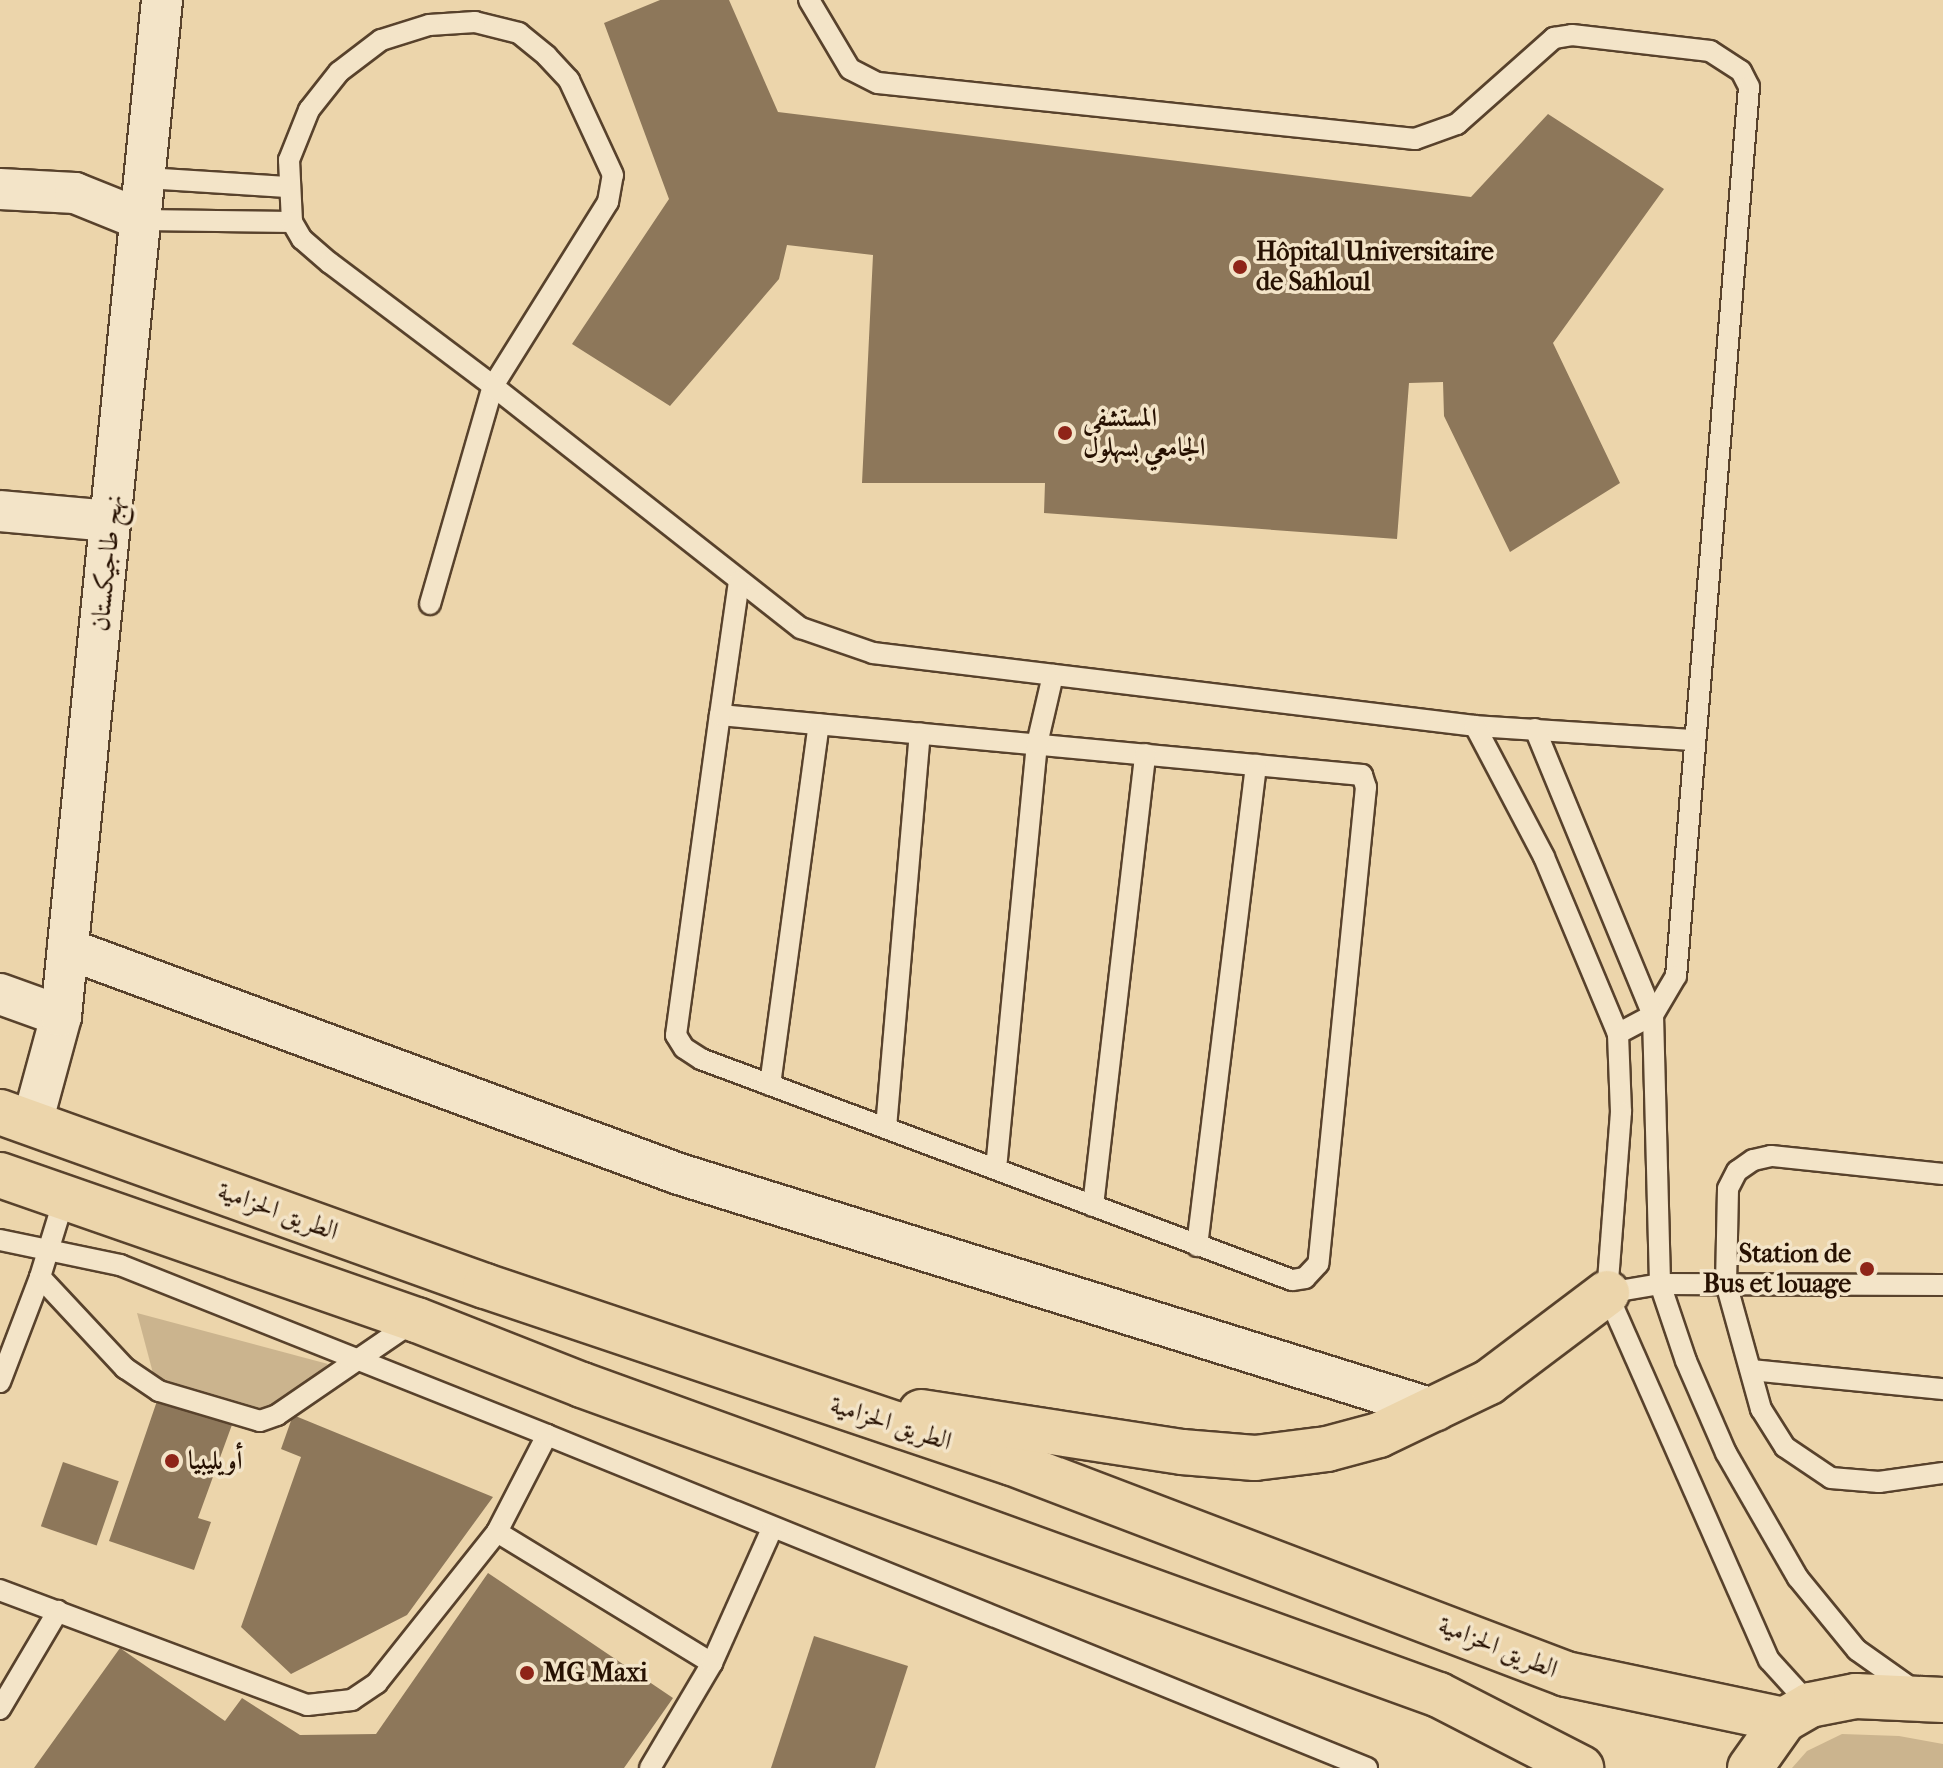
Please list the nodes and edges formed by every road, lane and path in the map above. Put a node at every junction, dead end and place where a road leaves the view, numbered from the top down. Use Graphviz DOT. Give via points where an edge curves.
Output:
graph roads {
  1 [pos="162,0"];
  2 [pos="809,0"];
  3 [pos="146,178"];
  4 [pos="287,187"];
  5 [pos="0,189"];
  6 [pos="75,193"];
  7 [pos="142,220"];
  8 [pos="292,222"];
  9 [pos="493,386"];
  10 [pos="0,511"];
  11 [pos="110,521"];
  12 [pos="739,581"];
  13 [pos="430,604"];
  14 [pos="1053,675"];
  15 [pos="720,715"];
  16 [pos="819,724"];
  17 [pos="1475,726"];
  18 [pos="1535,729"];
  19 [pos="920,733"];
  20 [pos="1694,740"];
  21 [pos="1037,744"];
  22 [pos="1145,754"];
  23 [pos="1256,765"];
  24 [pos="68,949"];
  25 [pos="0,994"];
  26 [pos="1653,1015"];
  27 [pos="61,1016"];
  28 [pos="1618,1034"];
  29 [pos="770,1085"];
  30 [pos="16,1118"];
  31 [pos="886,1128"];
  32 [pos="996,1169"];
  33 [pos="1943,1174"];
  34 [pos="0,1175"];
  35 [pos="64,1199"];
  36 [pos="1093,1206"];
  37 [pos="0,1240"];
  38 [pos="1197,1246"];
  39 [pos="49,1248"];
  40 [pos="40,1277"];
  41 [pos="1726,1283"];
  42 [pos="1660,1284"];
  43 [pos="1943,1285"];
  44 [pos="1607,1293"];
  45 [pos="417,1320"];
  46 [pos="360,1357"];
  47 [pos="1751,1370"];
  48 [pos="0,1382"];
  49 [pos="1943,1389"];
  50 [pos="1436,1410"];
  51 [pos="853,1411"];
  52 [pos="547,1435"];
  53 [pos="1943,1473"];
  54 [pos="772,1529"];
  55 [pos="497,1532"];
  56 [pos="0,1591"];
  57 [pos="58,1611"];
  58 [pos="712,1663"];
  59 [pos="1934,1699"];
  60 [pos="0,1709"];
  61 [pos="1797,1712"];
  62 [pos="1563,1763"];
  63 [pos="650,1768"];
  64 [pos="1367,1768"];
  65 [pos="1750,1768"];
  1 -- 3 [label="street, نهج طاجيكستان"];
  2 -- 20 [label="lane" via="850,69 878,83 1415,139 1457,124 1554,38 1572,35 1710,51 1729,59 1749,87"];
  3 -- 4 [label="lane"];
  3 -- 6 [label="street"];
  3 -- 7 [label="street, نهج طاجيكستان"];
  4 -- 8 [label="lane"];
  4 -- 9 [label="lane" via="289,160 309,110 339,72 381,40 429,25 475,22 519,33 547,56 569,80 613,175 611,189 608,202"];
  5 -- 6 [label="street"];
  6 -- 7 [label="street"];
  7 -- 8 [label="lane"];
  7 -- 11 [label="street, نهج طاجيكستان"];
  8 -- 9 [label="lane" via="302,239 330,263"];
  9 -- 12 [label="lane"];
  9 -- 13 [label="lane"];
  10 -- 11 [label="street"];
  11 -- 24 [label="street, نهج طاجيكستان"];
  12 -- 14 [label="lane" via="801,628 835,643 873,653"];
  12 -- 15 [label="lane"];
  14 -- 17 [label="lane"];
  14 -- 21 [label="lane"];
  15 -- 16 [label="lane"];
  15 -- 29 [label="lane" via="676,1035 701,1059"];
  16 -- 19 [label="lane"];
  16 -- 29 [label="lane"];
  17 -- 18 [label="lane"];
  17 -- 28 [label="lane" via="1544,857"];
  18 -- 20 [label="lane"];
  18 -- 26 [label="lane"];
  19 -- 21 [label="lane"];
  19 -- 31 [label="lane"];
  20 -- 26 [label="lane" via="1676,976"];
  21 -- 22 [label="lane"];
  21 -- 32 [label="lane"];
  22 -- 23 [label="lane"];
  22 -- 36 [label="lane"];
  23 -- 38 [label="lane"];
  23 -- 38 [label="lane" via="1362,775 1366,781 1318,1264 1305,1278 1292,1280"];
  24 -- 27 [label="street, نهج طاجيكستان"];
  24 -- 50 [label="street" via="679,1174"];
  25 -- 27 [label="street"];
  26 -- 28 [label="lane"];
  26 -- 42 [label="lane"];
  27 -- 30 [label="street, نهج طاجيكستان"];
  28 -- 44 [label="lane" via="1621,1112"];
  29 -- 31 [label="lane"];
  30 -- 51 [label="highway, الطريق الحزامية"];
  31 -- 32 [label="lane"];
  32 -- 36 [label="lane"];
  33 -- 41 [label="lane" via="1771,1156 1753,1160 1737,1171 1728,1189"];
  34 -- 35 [label="highway"];
  35 -- 39 [label="lane"];
  35 -- 45 [label="highway"];
  36 -- 38 [label="lane"];
  37 -- 39 [label="lane"];
  39 -- 40 [label="lane"];
  39 -- 46 [label="lane" via="120,1265"];
  40 -- 46 [label="lane" via="142,1382 243,1419 277,1415"];
  40 -- 48 [label="lane"];
  41 -- 42 [label="lane"];
  41 -- 43 [label="lane"];
  41 -- 47 [label="lane"];
  42 -- 44 [label="lane"];
  42 -- 59 [label="lane" via="1726,1453 1798,1578 1857,1650"];
  44 -- 50 [label="highway" via="1489,1382"];
  44 -- 61 [label="lane" via="1769,1660"];
  45 -- 46 [label="lane"];
  45 -- 62 [label="highway" via="582,1385 1439,1695"];
  46 -- 52 [label="lane"];
  47 -- 49 [label="lane"];
  47 -- 53 [label="lane" via="1761,1409 1785,1447 1831,1478 1879,1482 1935,1479"];
  50 -- 51 [label="highway" via="1379,1435 1327,1449 1255,1458 1105,1443 929,1412"];
  51 -- 61 [label="highway, الطريق الحزامية" via="1224,1541 1566,1674"];
  52 -- 54 [label="lane"];
  52 -- 55 [label="lane"];
  54 -- 58 [label="lane"];
  54 -- 64 [label="lane"];
  55 -- 57 [label="lane" via="377,1683 352,1700 329,1706 307,1705"];
  55 -- 58 [label="lane"];
  56 -- 57 [label="lane"];
  57 -- 60 [label="lane"];
  58 -- 63 [label="lane"];
  59 -- 61 [label="highway, الطريق الحزامية" via="1856,1696"];
  61 -- 65 [label="highway"];
}
